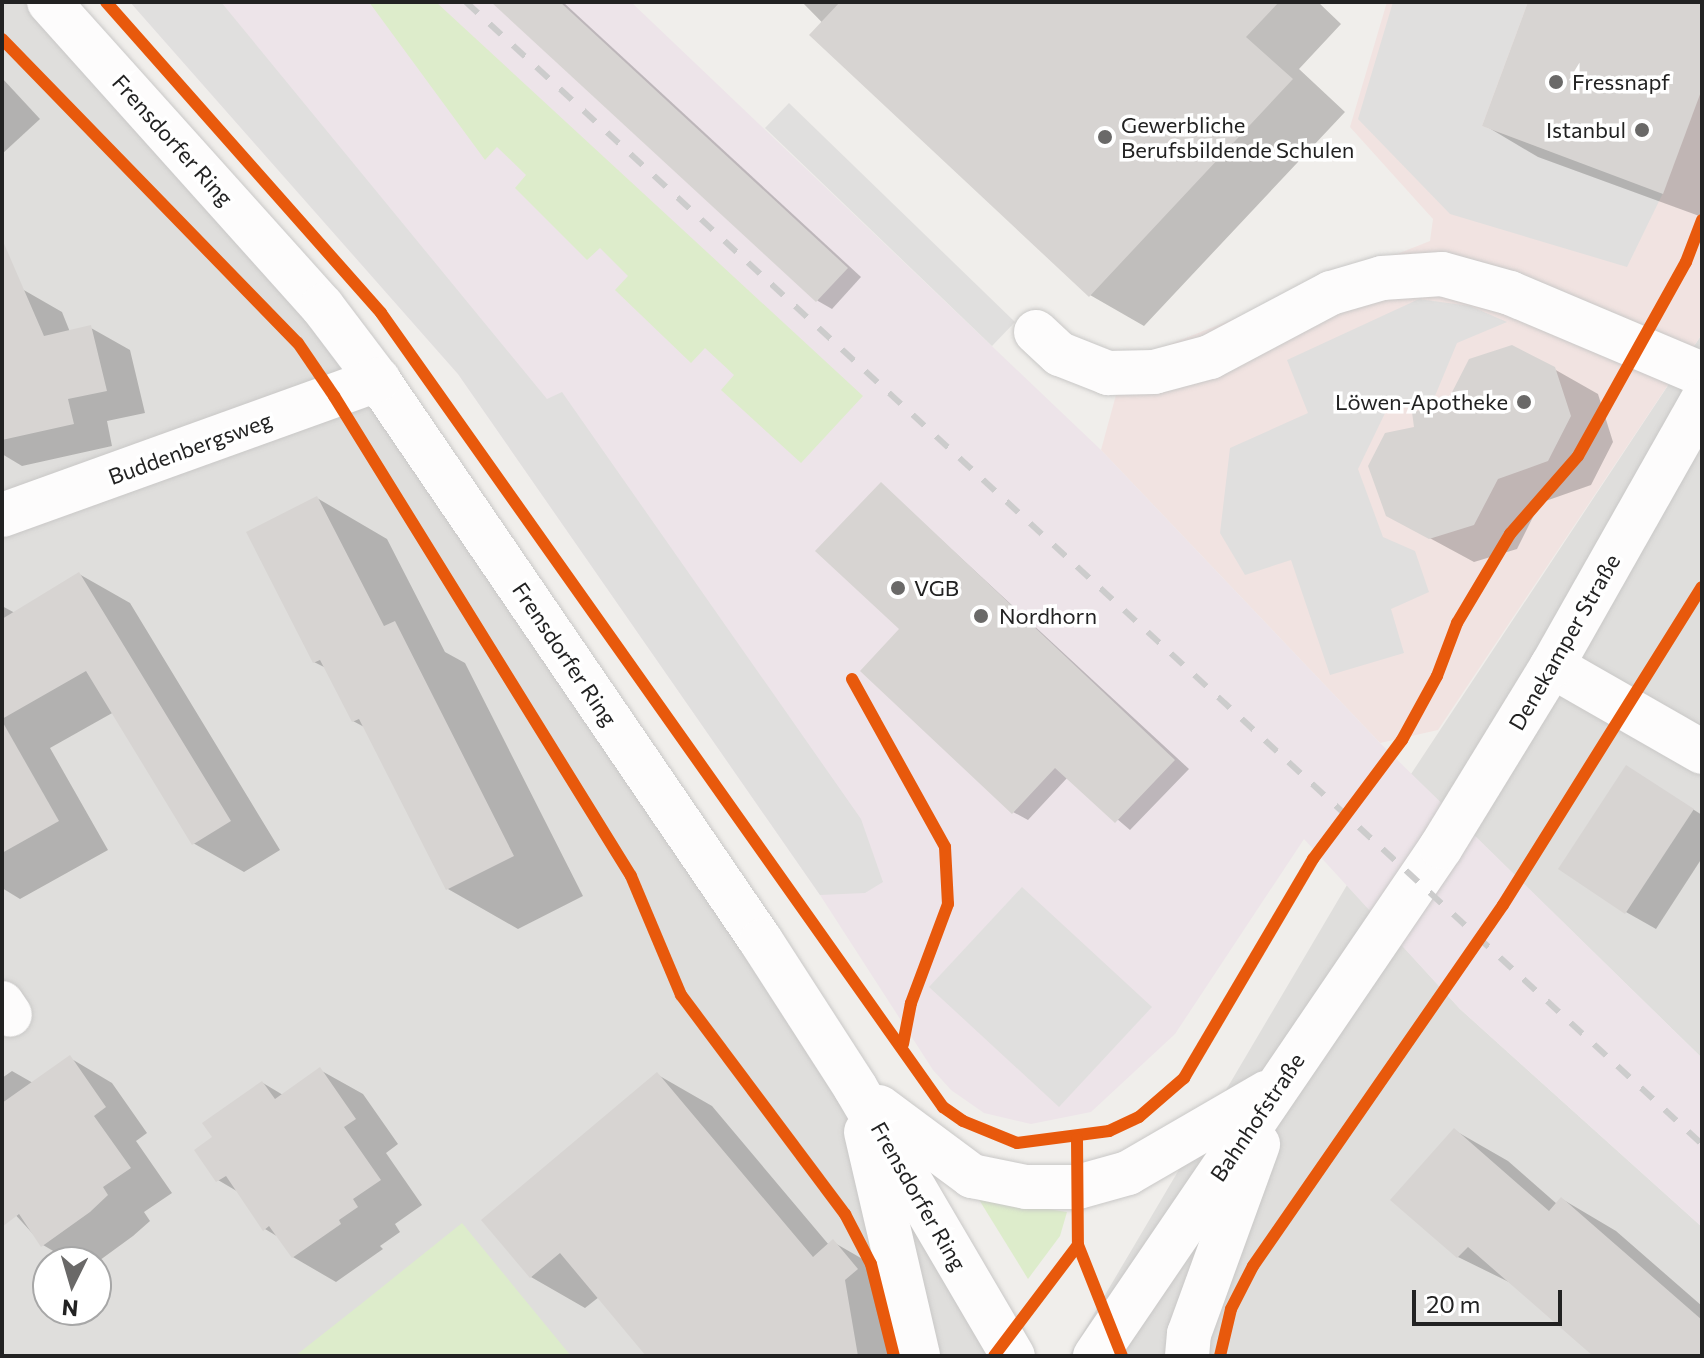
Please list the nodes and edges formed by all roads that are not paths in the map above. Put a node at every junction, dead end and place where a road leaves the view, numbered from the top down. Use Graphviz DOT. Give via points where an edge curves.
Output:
graph roads {
  1 [pos="49,2"];
  2 [pos="1036,332"];
  3 [pos="1702,374"];
  4 [pos="378,380"];
  5 [pos="1702,401"];
  6 [pos="2,515"];
  7 [pos="1552,666"];
  8 [pos="1702,752"];
  9 [pos="1418,879"];
  10 [pos="1279,1085"];
  11 [pos="855,1087"];
  12 [pos="918,1356"];
  13 [pos="1013,1356"];
  14 [pos="1095,1356"];
  15 [pos="1187,1356"];
  1 -- 4 [label="street, Frensdorfer Ring" via="322,306"];
  2 -- 3 [label="street" via="1060,354 1108,373 1154,372 1210,357 1331,293 1382,278 1442,274 1510,293"];
  4 -- 6 [label="street, Buddenbergsweg"];
  4 -- 11 [label="street, Frensdorfer Ring"];
  5 -- 7 [label="street, Denekamper Straße"];
  7 -- 8 [label="street"];
  7 -- 9 [label="street, Denekamper Straße"];
  9 -- 10 [label="street, Bahnhofstraße"];
  10 -- 11 [label="street" via="1128,1173 1078,1187 1039,1187 972,1176"];
  10 -- 14 [label="street, Bahnhofstraße"];
  10 -- 15 [label="street" via="1189,1334"];
  11 -- 12 [label="street"];
  11 -- 13 [label="street, Frensdorfer Ring"];
}
